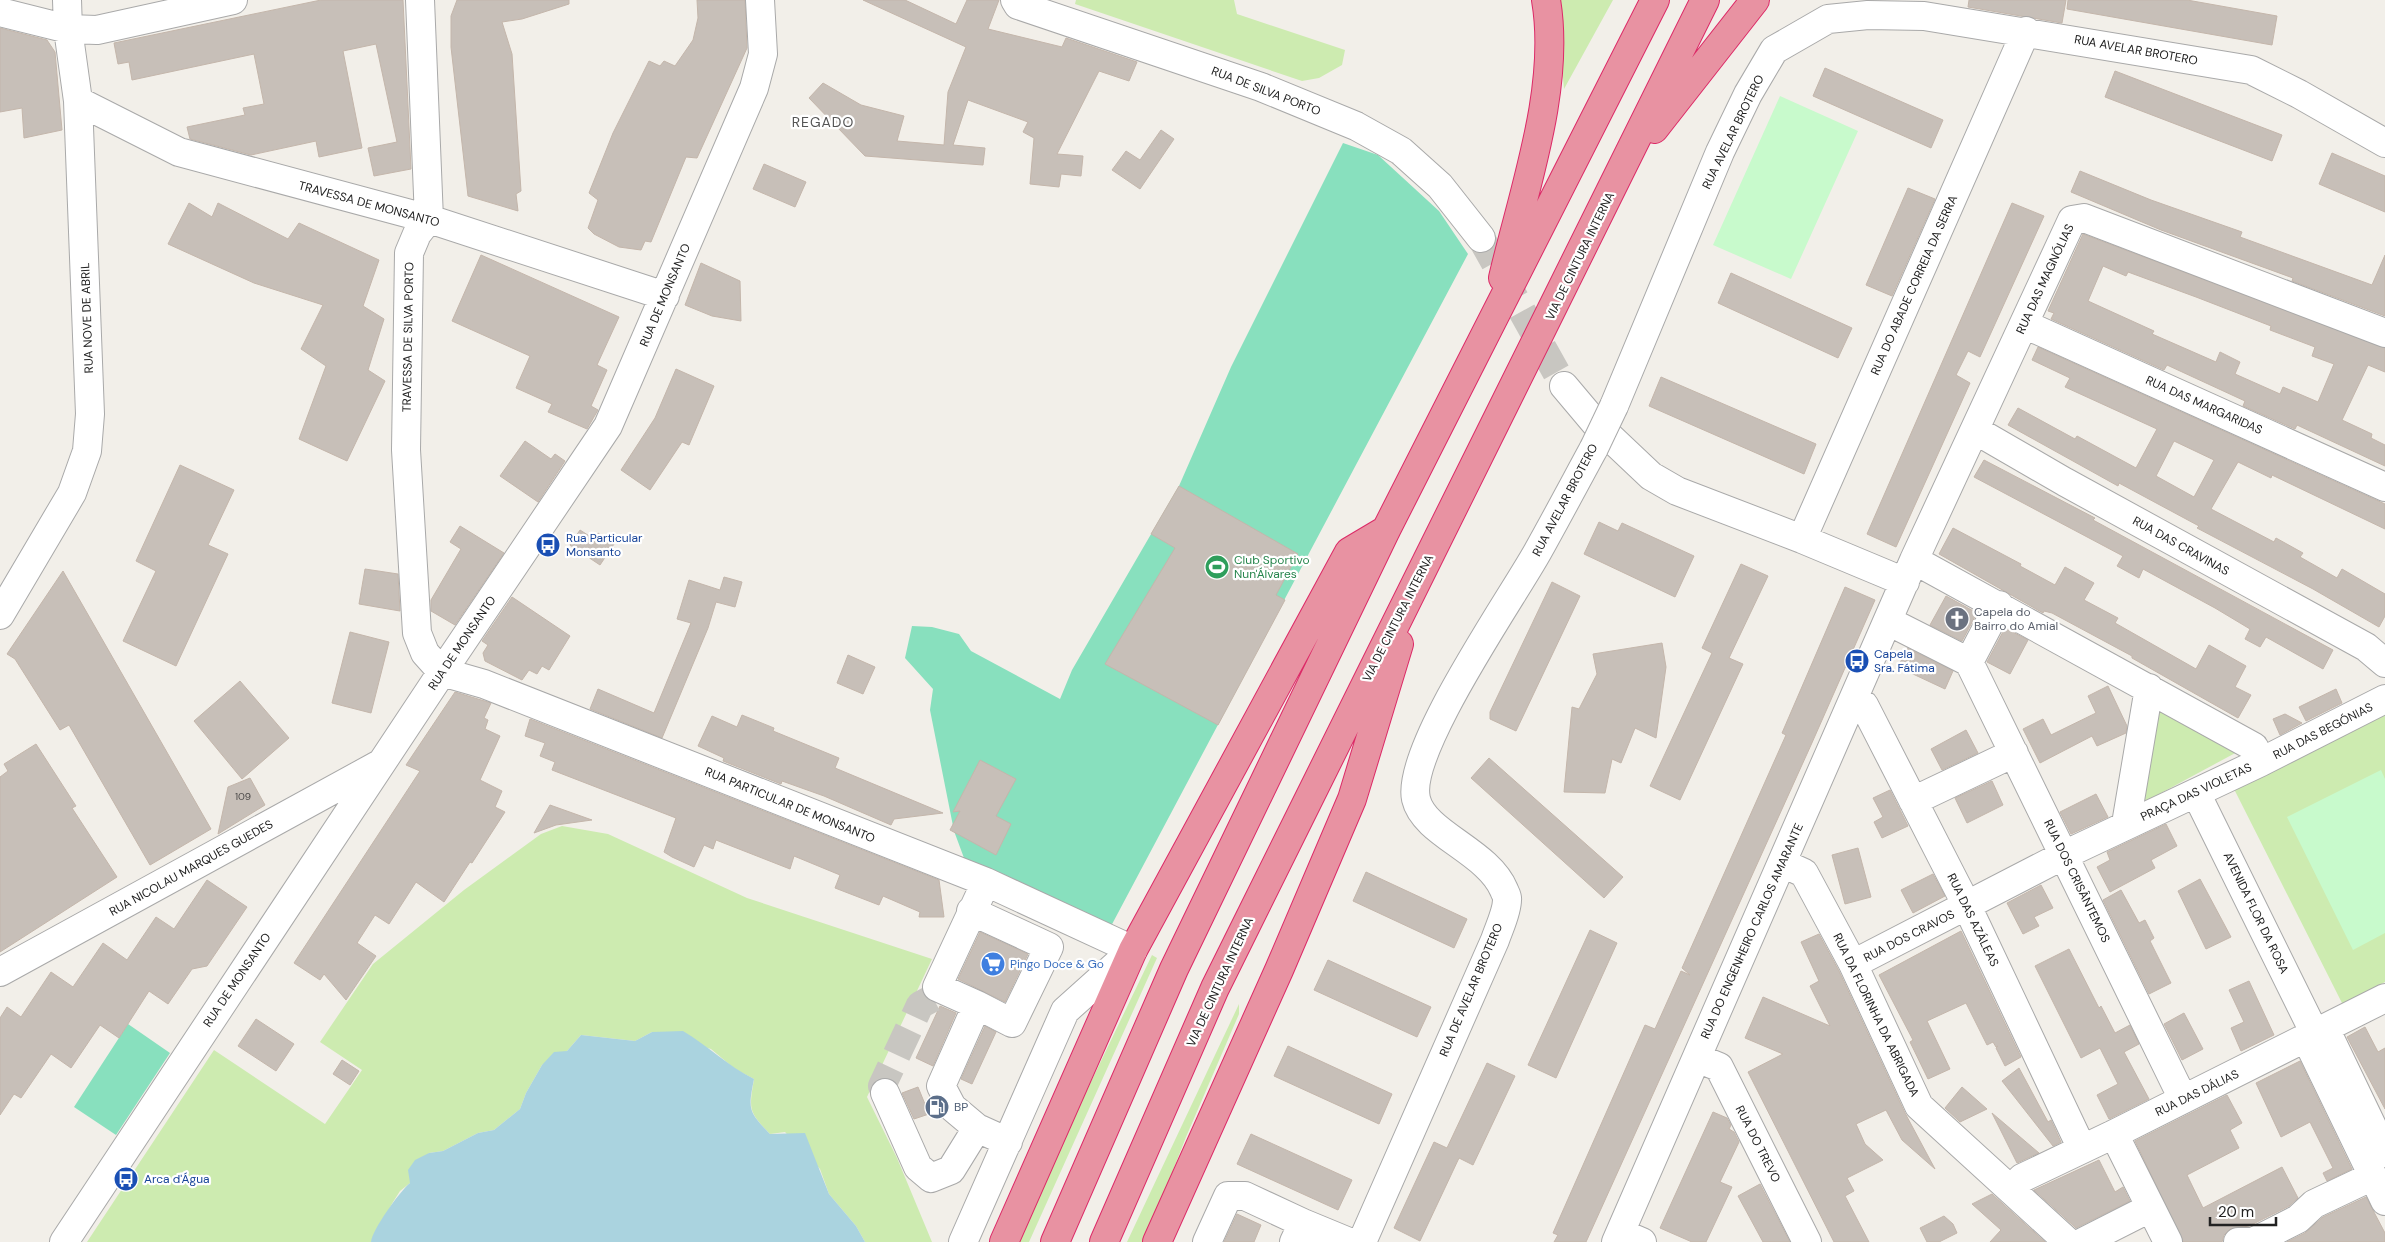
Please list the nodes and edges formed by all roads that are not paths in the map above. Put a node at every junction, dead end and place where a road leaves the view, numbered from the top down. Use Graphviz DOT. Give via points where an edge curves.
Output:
graph roads {
  1 [pos="67,0"];
  2 [pos="233,0"];
  3 [pos="420,0"];
  4 [pos="760,0"];
  5 [pos="1015,0"];
  6 [pos="1546,0"];
  7 [pos="1655,0"];
  8 [pos="1705,0"];
  9 [pos="1755,0"];
  10 [pos="0,12"];
  11 [pos="68,29"];
  12 [pos="2026,31"];
  13 [pos="78,100"];
  14 [pos="2385,143"];
  15 [pos="1626,163"];
  16 [pos="429,219"];
  17 [pos="1482,238"];
  18 [pos="665,296"];
  19 [pos="2024,324"];
  20 [pos="1492,326"];
  21 [pos="2385,333"];
  22 [pos="1564,386"];
  23 [pos="1975,430"];
  24 [pos="2385,487"];
  25 [pos="1386,530"];
  26 [pos="1802,539"];
  27 [pos="1910,571"];
  28 [pos="1418,579"];
  29 [pos="1999,605"];
  30 [pos="0,615"];
  31 [pos="1888,621"];
  32 [pos="1969,662"];
  33 [pos="2385,663"];
  34 [pos="442,672"];
  35 [pos="2149,688"];
  36 [pos="2385,699"];
  37 [pos="1853,700"];
  38 [pos="1433,735"];
  39 [pos="2014,753"];
  40 [pos="2261,762"];
  41 [pos="382,763"];
  42 [pos="2186,797"];
  43 [pos="1914,801"];
  44 [pos="2126,824"];
  45 [pos="2064,855"];
  46 [pos="1782,863"];
  47 [pos="986,882"];
  48 [pos="1967,906"];
  49 [pos="971,911"];
  50 [pos="1133,950"];
  51 [pos="1853,964"];
  52 [pos="0,972"];
  53 [pos="2385,998"];
  54 [pos="977,1006"];
  55 [pos="2310,1036"];
  56 [pos="1697,1058"];
  57 [pos="885,1093"];
  58 [pos="2183,1099"];
  59 [pos="977,1128"];
  60 [pos="2114,1134"];
  61 [pos="1008,1142"];
  62 [pos="2082,1149"];
  63 [pos="2372,1150"];
  64 [pos="2011,1189"];
  65 [pos="2385,1201"];
  66 [pos="2150,1208"];
  67 [pos="1298,1232"];
  68 [pos="1626,1239"];
  69 [pos="64,1242"];
  70 [pos="963,1242"];
  71 [pos="1004,1242"];
  72 [pos="1055,1242"];
  73 [pos="1104,1242"];
  74 [pos="1157,1242"];
  75 [pos="1206,1242"];
  76 [pos="1349,1242"];
  77 [pos="1362,1242"];
  78 [pos="1807,1242"];
  79 [pos="2068,1242"];
  80 [pos="2084,1242"];
  81 [pos="2168,1242"];
  82 [pos="2238,1242"];
  1 -- 11 [label="street, RUA NOVE DE ABRIL"];
  2 -- 11 [label="street" via="97,30"];
  3 -- 16 [label="street"];
  4 -- 18 [label="street, RUA DE MONSANTO" via="763,54 754,88"];
  5 -- 17 [label="street, RUA DE SILVA PORTO" via="1018,5 1261,87 1356,126 1402,151 1440,186"];
  6 -- 20 [label="highway" via="1551,29 1542,124"];
  7 -- 20 [label="highway"];
  8 -- 15 [label="highway, VIA DE CINTURA INTERNA"];
  9 -- 15 [label="highway"];
  10 -- 11 [label="street"];
  11 -- 13 [label="street, RUA NOVE DE ABRIL"];
  12 -- 14 [label="street, RUA AVELAR BROTERO" via="2250,70"];
  12 -- 26 [label="street, RUA DO ABADE CORREIA DA SERRA"];
  12 -- 38 [label="street, RUA AVELAR BROTERO, bridge" via="1924,16 1868,15 1828,19 1774,50 1720,152 1594,448 1538,553 1488,631"];
  13 -- 16 [label="street, TRAVESSA DE MONSANTO" via="179,152"];
  13 -- 30 [label="street, RUA NOVE DE ABRIL" via="90,414 88,451 72,493"];
  15 -- 28 [label="highway, VIA DE CINTURA INTERNA"];
  16 -- 18 [label="street, TRAVESSA DE MONSANTO"];
  16 -- 34 [label="street, TRAVESSA DE SILVA PORTO" via="409,252 406,450 417,633 425,653"];
  18 -- 34 [label="street, RUA DE MONSANTO" via="608,426"];
  19 -- 21 [label="street, RUA DAS MAGNÓLIAS" via="2068,227 2072,220 2084,218"];
  19 -- 23 [label="street, RUA DAS MAGNÓLIAS"];
  19 -- 24 [label="street, RUA DAS MARGARIDAS"];
  20 -- 25 [label="highway"];
  22 -- 26 [label="street" via="1596,424 1651,476 1677,491"];
  23 -- 27 [label="street, RUA DAS MAGNÓLIAS"];
  23 -- 33 [label="street, RUA DAS CRAVINAS" via="2366,647"];
  25 -- 50 [label="highway" via="1349,552"];
  25 -- 72 [label="highway" via="1174,970"];
  26 -- 27 [label="street"];
  27 -- 29 [label="street"];
  27 -- 31 [label="street, RUA DAS MAGNÓLIAS"];
  28 -- 73 [label="highway, VIA DE CINTURA INTERNA" via="1215,988"];
  28 -- 74 [label="highway" via="1352,799"];
  29 -- 32 [label="street"];
  29 -- 35 [label="street"];
  31 -- 32 [label="street"];
  31 -- 37 [label="street, RUA DO ENGENHEIRO CARLOS AMARANTE"];
  32 -- 39 [label="street, RUA DOS CRISÂNTEMOS"];
  34 -- 41 [label="street, RUA DE MONSANTO"];
  34 -- 47 [label="street, RUA PARTICULAR DE MONSANTO" via="484,684"];
  35 -- 40 [label="street, PRAÇA DAS VIOLETAS" via="2254,747"];
  35 -- 44 [label="street, PRAÇA DAS VIOLETAS"];
  36 -- 40 [label="street, RUA DAS BEGÓNIAS"];
  37 -- 43 [label="street, RUA DAS AZÁLEAS" via="1864,705"];
  37 -- 46 [label="street, RUA DO ENGENHEIRO CARLOS AMARANTE"];
  38 -- 77 [label="street, RUA DE AVELAR BROTERO" via="1416,778 1416,800 1428,820 1499,877 1508,899 1495,940"];
  39 -- 43 [label="street"];
  39 -- 45 [label="street, RUA DOS CRISÂNTEMOS"];
  40 -- 42 [label="street, PRAÇA DAS VIOLETAS"];
  41 -- 52 [label="street, RUA NICOLAU MARQUES GUEDES"];
  41 -- 69 [label="street, RUA DE MONSANTO"];
  42 -- 44 [label="street, PRAÇA DAS VIOLETAS"];
  42 -- 55 [label="street, AVENIDA FLOR DA ROSA"];
  43 -- 48 [label="street, RUA DAS AZÁLEAS"];
  44 -- 45 [label="street, RUA DOS CRAVOS"];
  45 -- 48 [label="street, RUA DOS CRAVOS"];
  45 -- 58 [label="street, RUA DOS CRISÂNTEMOS"];
  46 -- 51 [label="street, RUA DA FLORINHA DA ABRIGADA" via="1804,873"];
  46 -- 56 [label="street, RUA DO ENGENHEIRO CARLOS AMARANTE"];
  47 -- 49 [label="street"];
  47 -- 50 [label="street, RUA PARTICULAR DE MONSANTO"];
  48 -- 51 [label="street, RUA DOS CRAVOS"];
  48 -- 62 [label="street, RUA DAS AZÁLEAS"];
  49 -- 54 [label="street" via="935,992"];
  49 -- 54 [label="street" via="1049,947 1012,1023"];
  50 -- 61 [label="street" via="1065,1011"];
  50 -- 71 [label="highway"];
  51 -- 64 [label="street, RUA DA FLORINHA DA ABRIGADA" via="1919,1106"];
  53 -- 55 [label="street, RUA DAS DÁLIAS"];
  54 -- 59 [label="street" via="940,1086 952,1107"];
  55 -- 58 [label="street, RUA DAS DÁLIAS"];
  55 -- 63 [label="street, AVENIDA FLOR DA ROSA"];
  56 -- 68 [label="street, RUA DO ENGENHEIRO CARLOS AMARANTE"];
  56 -- 78 [label="street, RUA DO TREVO" via="1719,1067"];
  57 -- 59 [label="street" via="918,1167 931,1178 951,1170"];
  58 -- 60 [label="street, RUA DAS DÁLIAS"];
  59 -- 61 [label="street"];
  60 -- 62 [label="street, RUA DAS DÁLIAS"];
  60 -- 66 [label="street"];
  61 -- 70 [label="street"];
  62 -- 64 [label="street, RUA DAS DÁLIAS" via="2022,1178"];
  63 -- 65 [label="street, AVENIDA FLOR DA ROSA"];
  63 -- 82 [label="street" via="2298,1219 2253,1242"];
  64 -- 79 [label="street, RUA DA FLORINHA DA ABRIGADA"];
  66 -- 80 [label="street"];
  66 -- 81 [label="street"];
  67 -- 75 [label="street" via="1245,1196 1228,1196"];
  67 -- 76 [label="street"];
}
